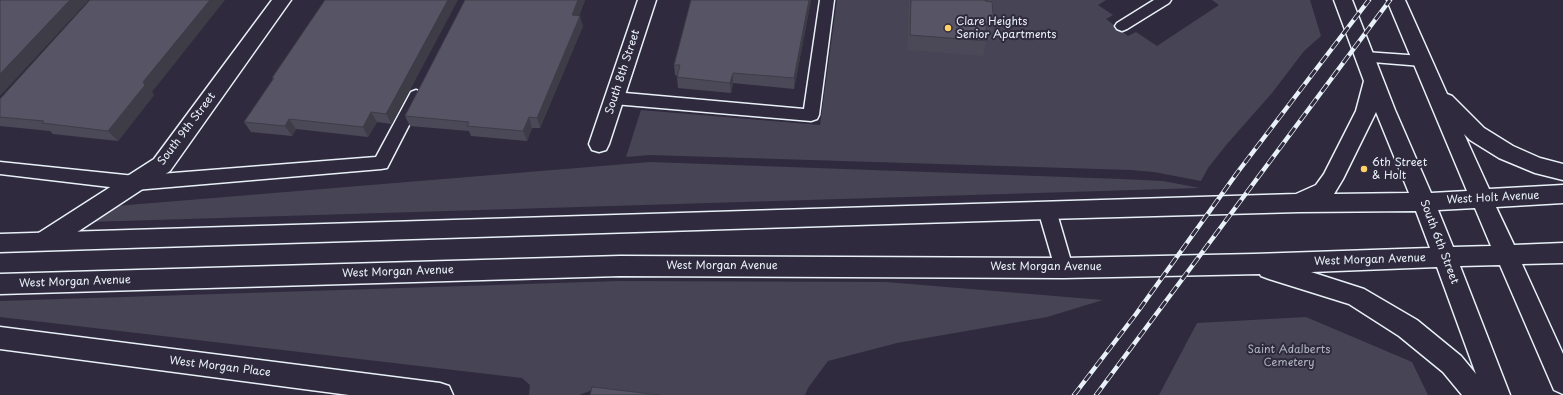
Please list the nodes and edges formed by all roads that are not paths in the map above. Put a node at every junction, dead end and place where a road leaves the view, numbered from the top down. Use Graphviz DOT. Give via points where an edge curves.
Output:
graph roads {
  1 [pos="282,0"];
  2 [pos="647,0"];
  3 [pos="827,0"];
  4 [pos="1164,0"];
  5 [pos="1343,0"];
  6 [pos="1396,0"];
  7 [pos="1122,26"];
  8 [pos="1365,57"];
  9 [pos="1422,61"];
  10 [pos="1374,80"];
  11 [pos="423,82"];
  12 [pos="1435,91"];
  13 [pos="614,98"];
  14 [pos="599,144"];
  15 [pos="0,168"];
  16 [pos="1563,172"];
  17 [pos="135,183"];
  18 [pos="1563,194"];
  19 [pos="1482,199"];
  20 [pos="1424,202"];
  21 [pos="1299,203"];
  22 [pos="1047,210"];
  23 [pos="45,241"];
  24 [pos="0,243"];
  25 [pos="1563,253"];
  26 [pos="1507,256"];
  27 [pos="1445,258"];
  28 [pos="1254,264"];
  29 [pos="1064,268"];
  30 [pos="0,284"];
  31 [pos="0,338"];
  32 [pos="1563,382"];
  33 [pos="440,395"];
  34 [pos="1478,395"];
  35 [pos="1497,395"];
  1 -- 17 [label="street, South 9th Street" via="162,165"];
  2 -- 13 [label="street, South 8th Street"];
  3 -- 13 [label="lane" via="811,115"];
  4 -- 7 [label="lane"];
  5 -- 8 [label="street, South 6th Street"];
  6 -- 9 [label="street"];
  8 -- 9 [label="lane"];
  8 -- 10 [label="street, South 6th Street"];
  9 -- 12 [label="street"];
  10 -- 20 [label="street, South 6th Street"];
  10 -- 21 [label="street" via="1366,112 1332,179 1324,191"];
  11 -- 17 [label="lane" via="381,163"];
  12 -- 16 [label="street" via="1477,134 1506,152 1535,165"];
  12 -- 19 [label="street"];
  13 -- 14 [label="street, South 8th Street"];
  15 -- 17 [label="lane"];
  17 -- 23 [label="street, South 9th Street"];
  18 -- 19 [label="street, West Holt Avenue"];
  19 -- 20 [label="street, West Holt Avenue"];
  19 -- 26 [label="street"];
  20 -- 21 [label="street"];
  20 -- 27 [label="street, South 6th Street"];
  21 -- 22 [label="street"];
  22 -- 23 [label="street"];
  22 -- 29 [label="lane"];
  23 -- 24 [label="street"];
  25 -- 26 [label="street"];
  26 -- 27 [label="street"];
  26 -- 32 [label="street"];
  27 -- 28 [label="street, West Morgan Avenue"];
  27 -- 35 [label="street, South 6th Street"];
  28 -- 29 [label="street, West Morgan Avenue"];
  28 -- 34 [label="street" via="1356,296 1408,328 1452,364"];
  29 -- 30 [label="street, West Morgan Avenue" via="620,266"];
  31 -- 33 [label="street, West Morgan Place"];
}
